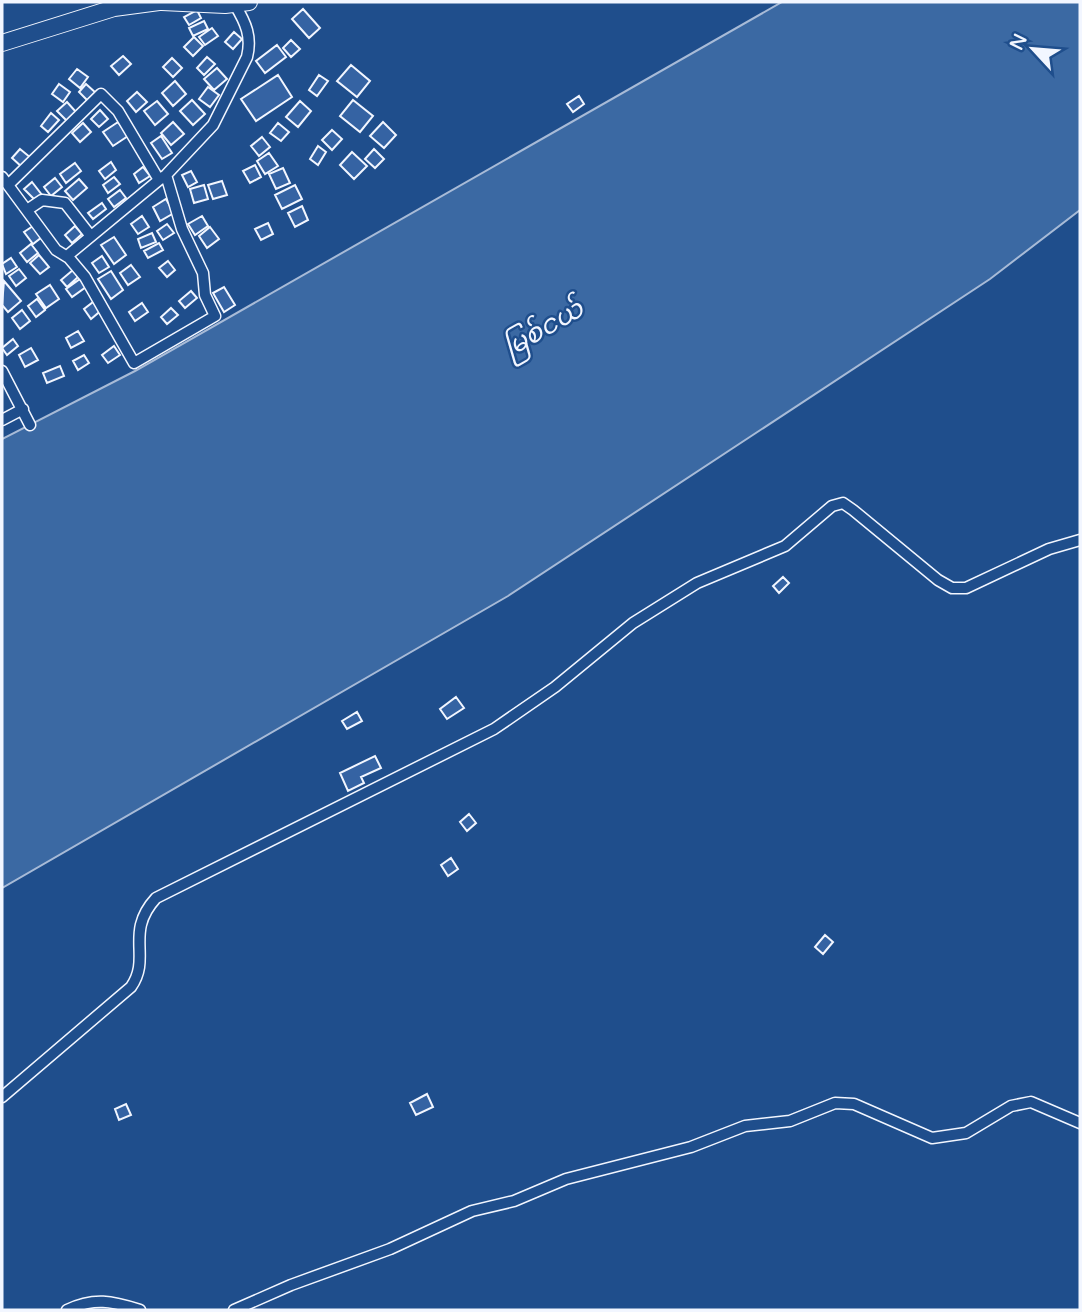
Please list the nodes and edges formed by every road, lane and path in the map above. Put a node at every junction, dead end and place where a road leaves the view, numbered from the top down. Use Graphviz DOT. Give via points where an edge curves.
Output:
graph roads {
  1 [pos="160,2"];
  2 [pos="121,4"];
  3 [pos="242,4"];
  4 [pos="2,43"];
  5 [pos="163,178"];
  6 [pos="5,181"];
  7 [pos="27,210"];
  8 [pos="90,235"];
  9 [pos="67,256"];
  10 [pos="2,371"];
  11 [pos="23,409"];
  12 [pos="2,419"];
  13 [pos="30,425"];
  14 [pos="1080,540"];
  15 [pos="2,1097"];
  16 [pos="1080,1123"];
  17 [pos="67,1310"];
  18 [pos="140,1310"];
  19 [pos="234,1310"];
  1 -- 2 [label="street"];
  1 -- 3 [label="street"];
  2 -- 4 [label="street"];
  3 -- 5 [label="street" via="247,57 213,125"];
  5 -- 6 [label="street" via="101,93"];
  5 -- 8 [label="street"];
  5 -- 9 [label="street" via="203,274 205,295 215,316 134,363 102,302"];
  6 -- 7 [label="street"];
  7 -- 8 [label="street" via="42,200 65,203"];
  7 -- 9 [label="street" via="56,250"];
  8 -- 9 [label="street"];
  10 -- 11 [label="street"];
  11 -- 12 [label="street"];
  11 -- 13 [label="street"];
  14 -- 15 [label="street" via="1049,549 966,588 952,588 843,503 832,506 785,546 697,583 633,624 494,729 156,898 138,927 140,972 131,987"];
  16 -- 19 [label="street" via="1031,1102 1011,1106 966,1133 932,1138 861,1106 835,1103 790,1121 745,1126 691,1147 566,1179 514,1201 472,1211 390,1249"];
  17 -- 18 [label="street" via="86,1301 112,1301"];
}
